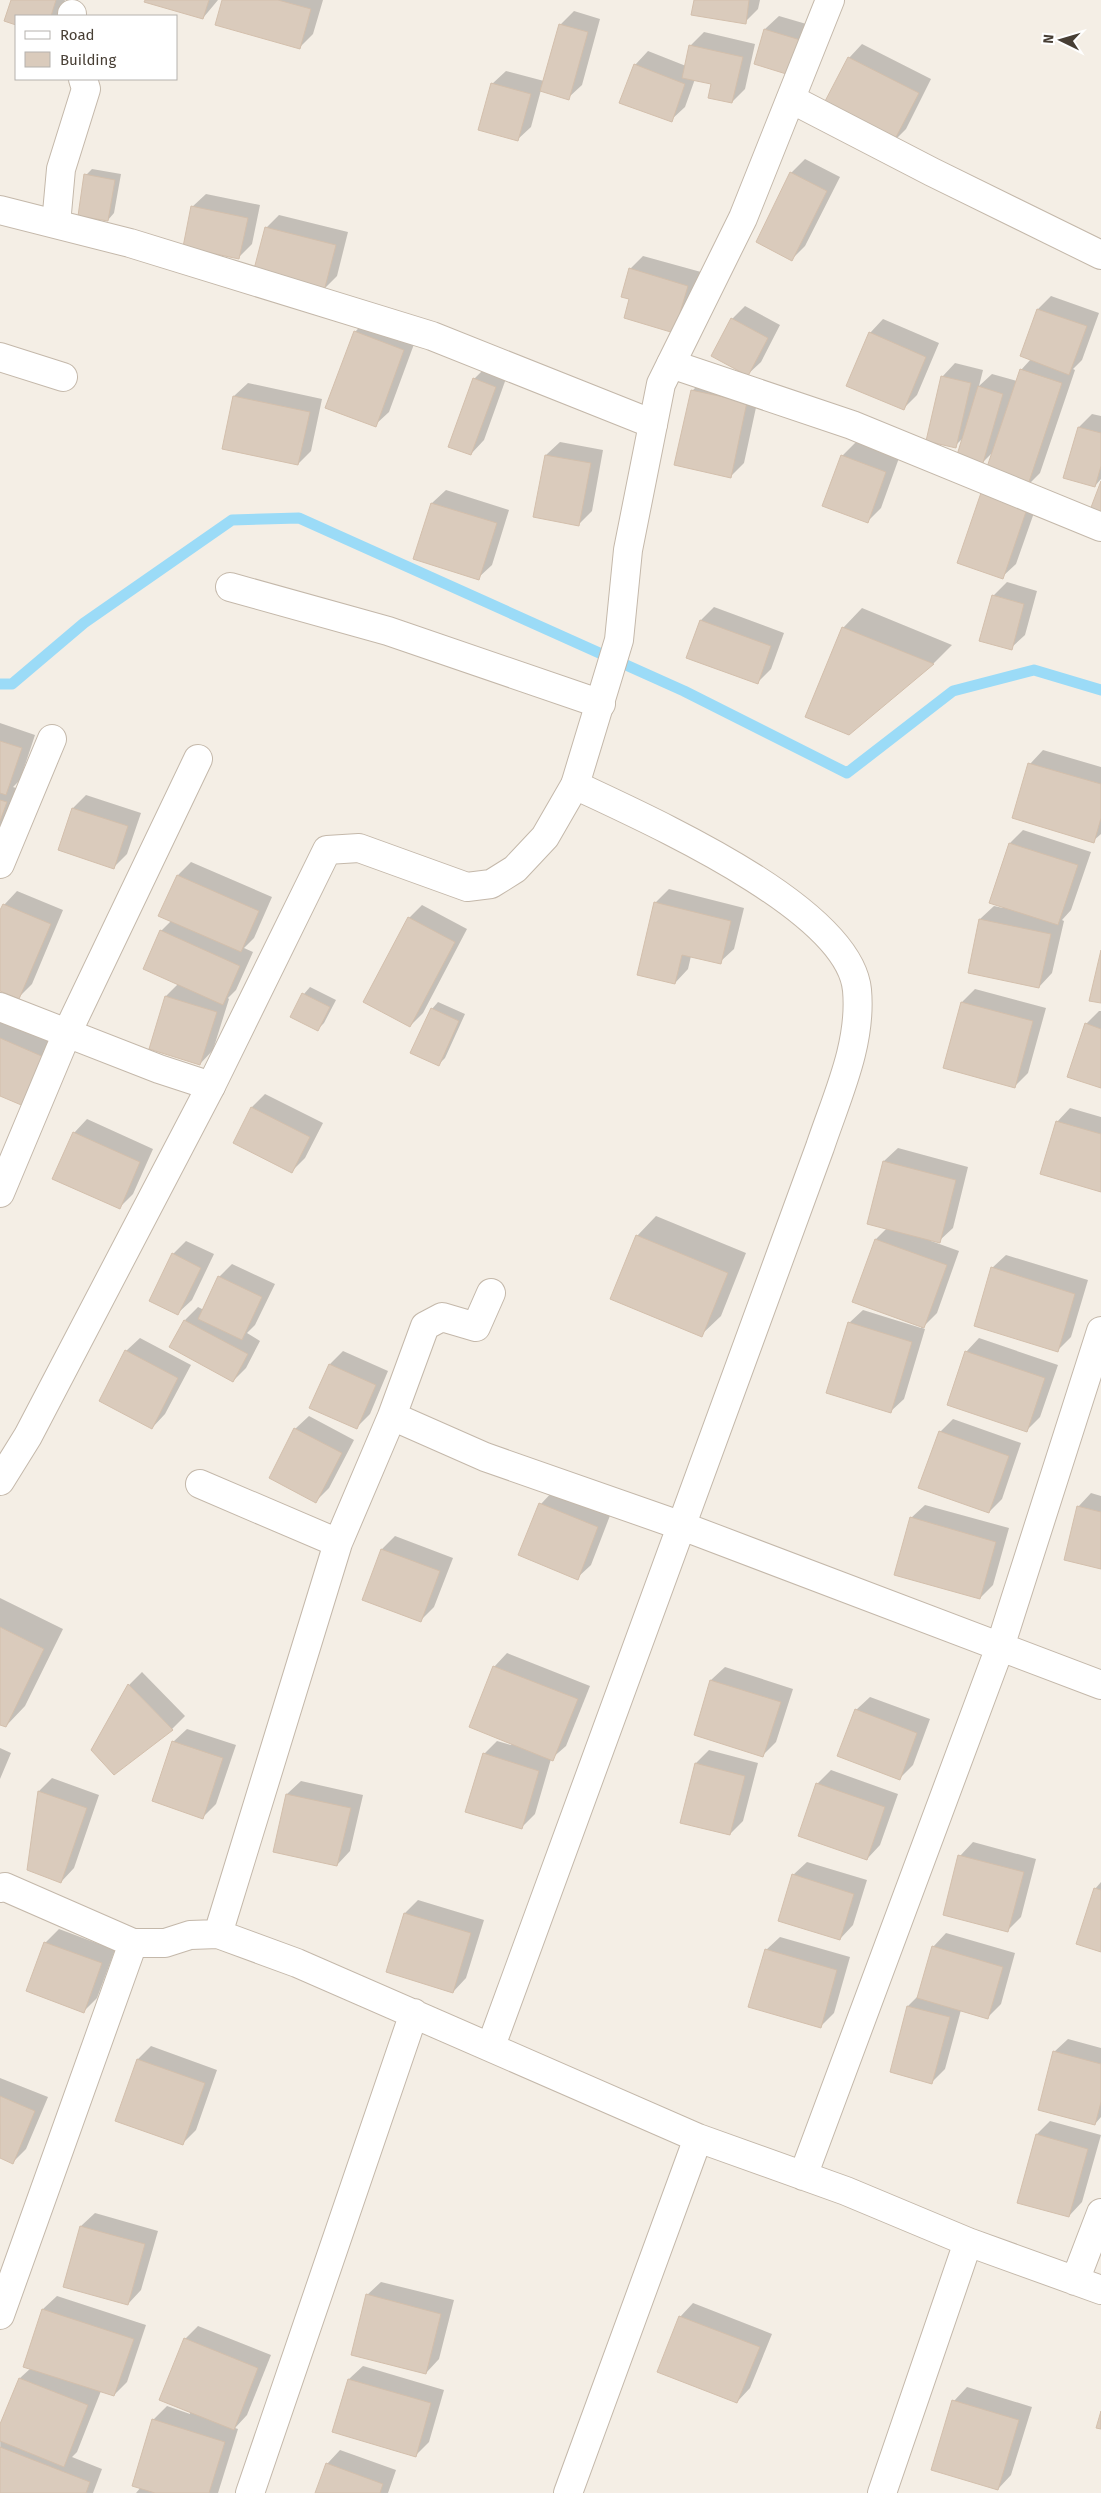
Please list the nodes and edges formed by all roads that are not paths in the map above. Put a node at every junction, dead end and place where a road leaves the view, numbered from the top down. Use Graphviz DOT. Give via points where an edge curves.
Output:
graph roads {
  1 [pos="830,0"];
  2 [pos="83,80"];
  3 [pos="791,99"];
  4 [pos="0,210"];
  5 [pos="56,224"];
  6 [pos="1101,255"];
  7 [pos="0,357"];
  8 [pos="672,364"];
  9 [pos="63,377"];
  10 [pos="653,424"];
  11 [pos="1101,527"];
  12 [pos="230,587"];
  13 [pos="604,694"];
  14 [pos="52,739"];
  15 [pos="198,758"];
  16 [pos="575,785"];
  17 [pos="0,864"];
  18 [pos="0,1007"];
  19 [pos="67,1033"];
  20 [pos="212,1086"];
  21 [pos="0,1193"];
  22 [pos="490,1293"];
  23 [pos="1101,1331"];
  24 [pos="392,1416"];
  25 [pos="0,1481"];
  26 [pos="200,1484"];
  27 [pos="682,1526"];
  28 [pos="338,1543"];
  29 [pos="1000,1647"];
  30 [pos="1101,1685"];
  31 [pos="0,1888"];
  32 [pos="218,1934"];
  33 [pos="134,1943"];
  34 [pos="414,2014"];
  35 [pos="491,2046"];
  36 [pos="698,2138"];
  37 [pos="803,2176"];
  38 [pos="1101,2213"];
  39 [pos="968,2242"];
  40 [pos="1075,2280"];
  41 [pos="1101,2290"];
  42 [pos="0,2315"];
  43 [pos="250,2493"];
  44 [pos="568,2493"];
  45 [pos="882,2493"];
  1 -- 3 [label="street"];
  2 -- 5 [label="street" via="86,89 61,169"];
  3 -- 6 [label="street"];
  3 -- 8 [label="street" via="743,218"];
  4 -- 5 [label="street"];
  5 -- 10 [label="street" via="130,243 432,336"];
  7 -- 9 [label="street"];
  8 -- 10 [label="street" via="661,384"];
  8 -- 11 [label="street" via="852,425"];
  10 -- 13 [label="street" via="628,550 619,640"];
  12 -- 13 [label="street"];
  13 -- 16 [label="street"];
  14 -- 17 [label="street"];
  15 -- 19 [label="street"];
  16 -- 20 [label="street" via="545,838 514,869 491,884 467,887 359,848 327,850"];
  16 -- 27 [label="street" via="691,840 784,896 849,961 857,989 856,1041"];
  18 -- 19 [label="street"];
  19 -- 20 [label="street"];
  19 -- 21 [label="street"];
  20 -- 25 [label="street" via="28,1436"];
  22 -- 24 [label="street" via="476,1327 442,1317 425,1326"];
  23 -- 29 [label="street"];
  24 -- 27 [label="street" via="485,1456"];
  24 -- 28 [label="street"];
  26 -- 28 [label="street"];
  27 -- 29 [label="street"];
  27 -- 35 [label="street"];
  28 -- 32 [label="street"];
  29 -- 30 [label="street"];
  29 -- 37 [label="street"];
  31 -- 33 [label="street" via="5,1887"];
  32 -- 33 [label="street" via="190,1935 165,1943"];
  32 -- 34 [label="street" via="297,1963"];
  33 -- 42 [label="street"];
  34 -- 35 [label="street"];
  34 -- 43 [label="street"];
  35 -- 36 [label="street"];
  36 -- 37 [label="street"];
  36 -- 44 [label="street"];
  37 -- 39 [label="street"];
  38 -- 40 [label="street"];
  39 -- 40 [label="street"];
  39 -- 45 [label="street"];
  40 -- 41 [label="street"];
}
